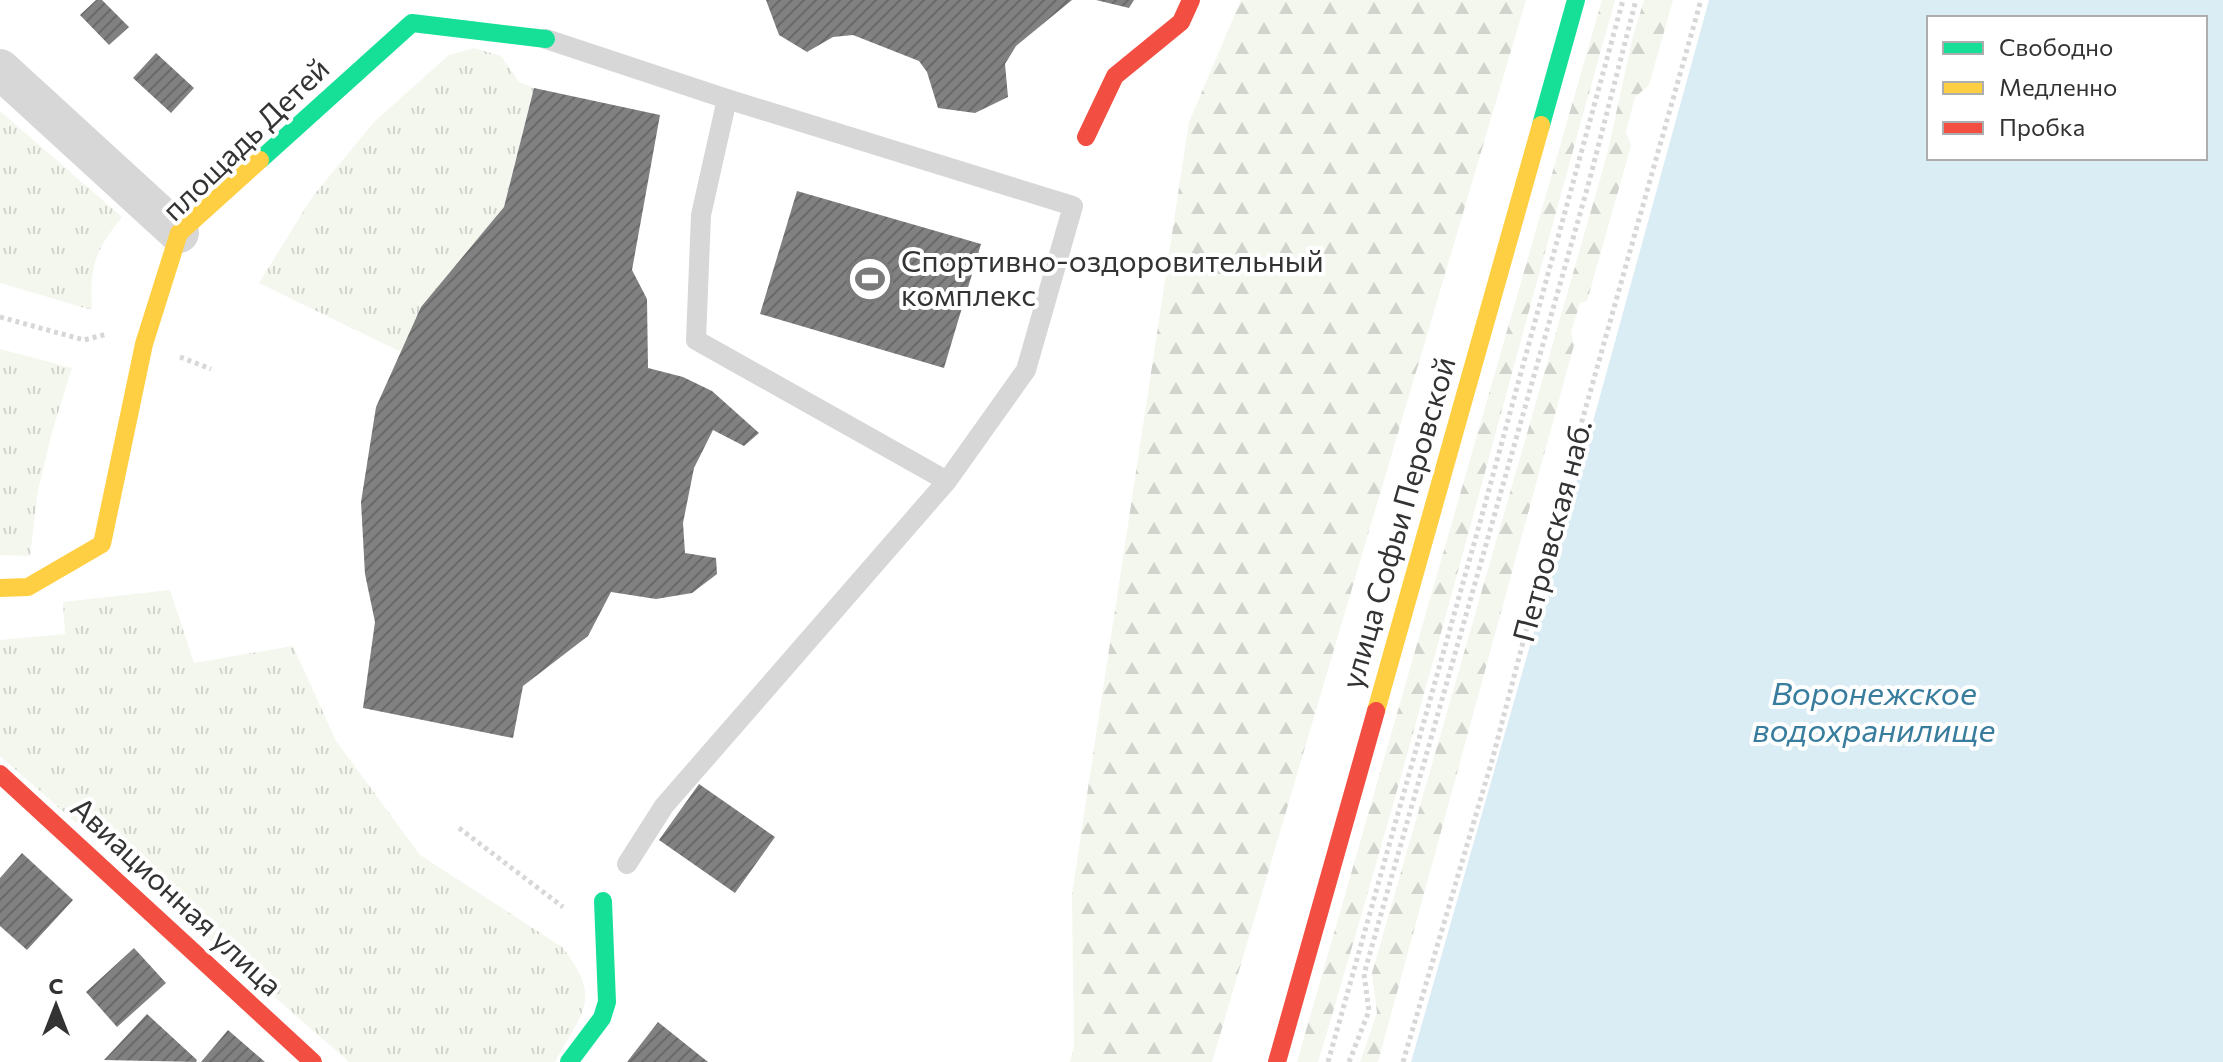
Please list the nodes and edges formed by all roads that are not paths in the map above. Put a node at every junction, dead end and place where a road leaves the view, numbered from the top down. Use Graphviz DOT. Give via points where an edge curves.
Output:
graph roads {
  1 [pos="1191,0"];
  2 [pos="1576,0"];
  3 [pos="546,39"];
  4 [pos="0,69"];
  5 [pos="727,99"];
  6 [pos="1086,137"];
  7 [pos="179,233"];
  8 [pos="947,481"];
  9 [pos="0,588"];
  10 [pos="0,774"];
  11 [pos="627,864"];
  12 [pos="603,901"];
  13 [pos="313,1062"];
  14 [pos="569,1062"];
  15 [pos="1277,1062"];
  1 -- 6 [label="street" via="1181,22 1115,76"];
  2 -- 15 [label="street, улица Софьи Перовской"];
  3 -- 5 [label="lane"];
  3 -- 7 [label="street, площадь Детей" via="412,23"];
  4 -- 7 [label="street"];
  5 -- 8 [label="lane" via="701,215 696,340"];
  5 -- 8 [label="lane" via="1073,206 1026,370"];
  7 -- 9 [label="street, площадь Детей" via="144,344 102,544 28,587"];
  8 -- 11 [label="lane" via="664,806"];
  10 -- 13 [label="street, Авиационная улица"];
  12 -- 14 [label="street" via="607,1002 602,1018"];
}
